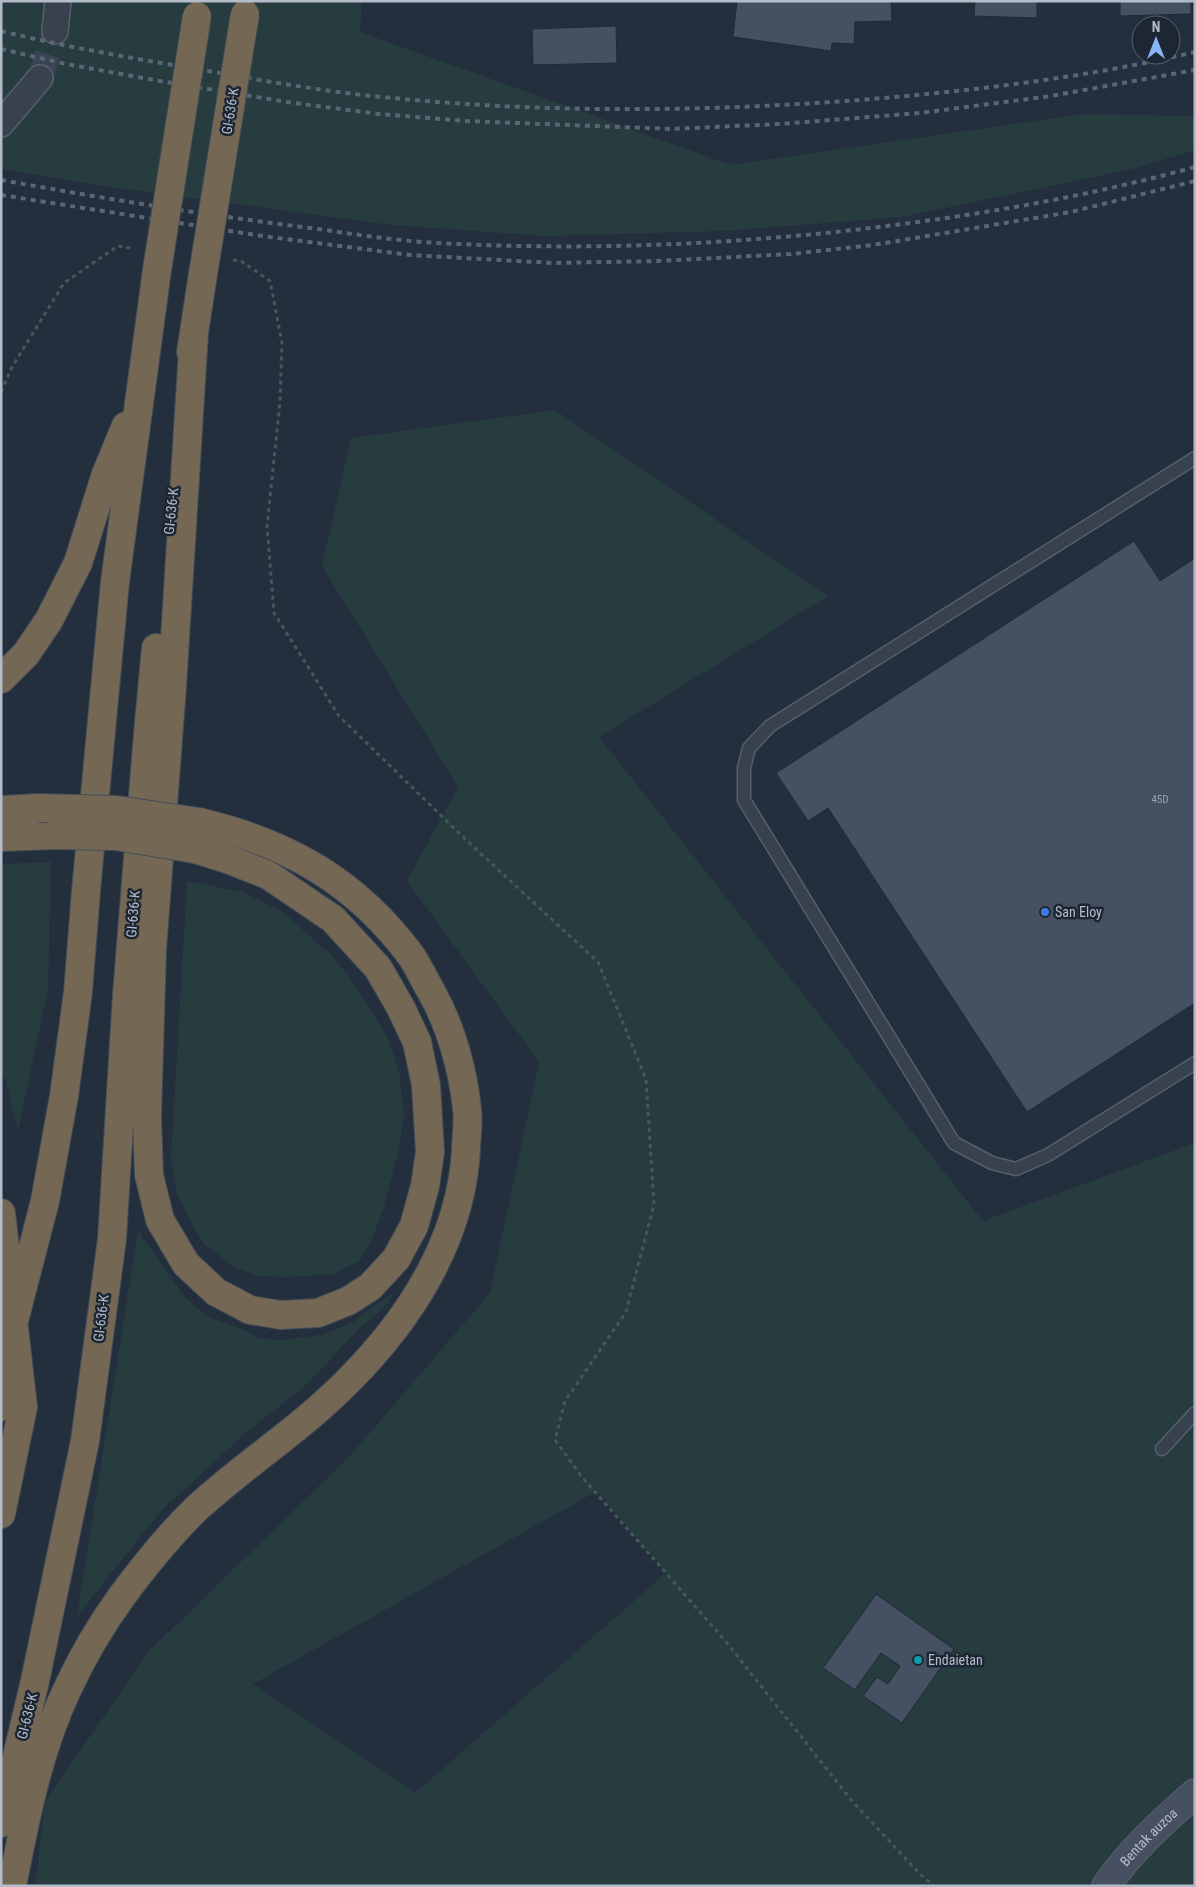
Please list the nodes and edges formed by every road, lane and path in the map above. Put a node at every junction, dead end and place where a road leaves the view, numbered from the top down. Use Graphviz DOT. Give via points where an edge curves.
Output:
graph roads {
  1 [pos="58,1"];
  2 [pos="246,7"];
  3 [pos="198,8"];
  4 [pos="55,31"];
  5 [pos="40,78"];
  6 [pos="1,124"];
  7 [pos="137,248"];
  8 [pos="232,260"];
  9 [pos="194,333"];
  10 [pos="141,390"];
  11 [pos="1,392"];
  12 [pos="1195,458"];
  13 [pos="1,679"];
  14 [pos="1,810"];
  15 [pos="1,837"];
  16 [pos="1195,1063"];
  17 [pos="1,1213"];
  18 [pos="7,1337"];
  19 [pos="1,1355"];
  20 [pos="1,1371"];
  21 [pos="1,1407"];
  22 [pos="1195,1413"];
  23 [pos="1162,1449"];
  24 [pos="1,1514"];
  25 [pos="1195,1793"];
  26 [pos="1,1824"];
  27 [pos="12,1886"];
  28 [pos="934,1886"];
  29 [pos="1106,1886"];
  1 -- 4 [label="street"];
  2 -- 9 [label="highway, GI-636-K, bridge"];
  3 -- 10 [label="highway, bridge"];
  5 -- 6 [label="street"];
  7 -- 11 [label="path" via="118,246 64,282 12,367"];
  8 -- 28 [label="path" via="242,261 270,281 282,343 280,402 267,526 274,613 339,716 598,962 646,1079 652,1213 626,1312 565,1401 555,1440 582,1478 727,1643 852,1801"];
  9 -- 15 [label="highway, bridge" via="171,697 152,949 147,1117 149,1175 160,1220 186,1264 216,1292 250,1310 281,1315 318,1313 348,1301 370,1286 396,1259 414,1226 430,1152 426,1085 417,1042 378,968 333,919 268,875 230,860 195,849 116,836"];
  9 -- 26 [label="highway, GI-636-K" via="171,501 149,722 127,994 112,1239 85,1441 36,1681"];
  10 -- 13 [label="highway" via="106,474 78,563 49,620 26,654"];
  10 -- 18 [label="highway" via="115,582 78,992 64,1096 45,1201"];
  12 -- 16 [label="lane" via="770,726 749,748 744,768 744,800 954,1143 992,1163 1016,1168 1048,1155"];
  14 -- 27 [label="highway, bridge" via="117,810 198,822 268,843 331,877 384,923 413,959 437,1002 457,1055 468,1112 464,1173 447,1239 419,1295 348,1382 198,1508 161,1545 120,1598 86,1652 66,1691 42,1757"];
  17 -- 18 [label="highway"];
  18 -- 19 [label="highway"];
  18 -- 20 [label="highway"];
  18 -- 21 [label="highway"];
  18 -- 24 [label="highway" via="23,1407"];
  22 -- 23 [label="lane"];
  25 -- 29 [label="main road, Bentak auzoa" via="1141,1842"];
}
